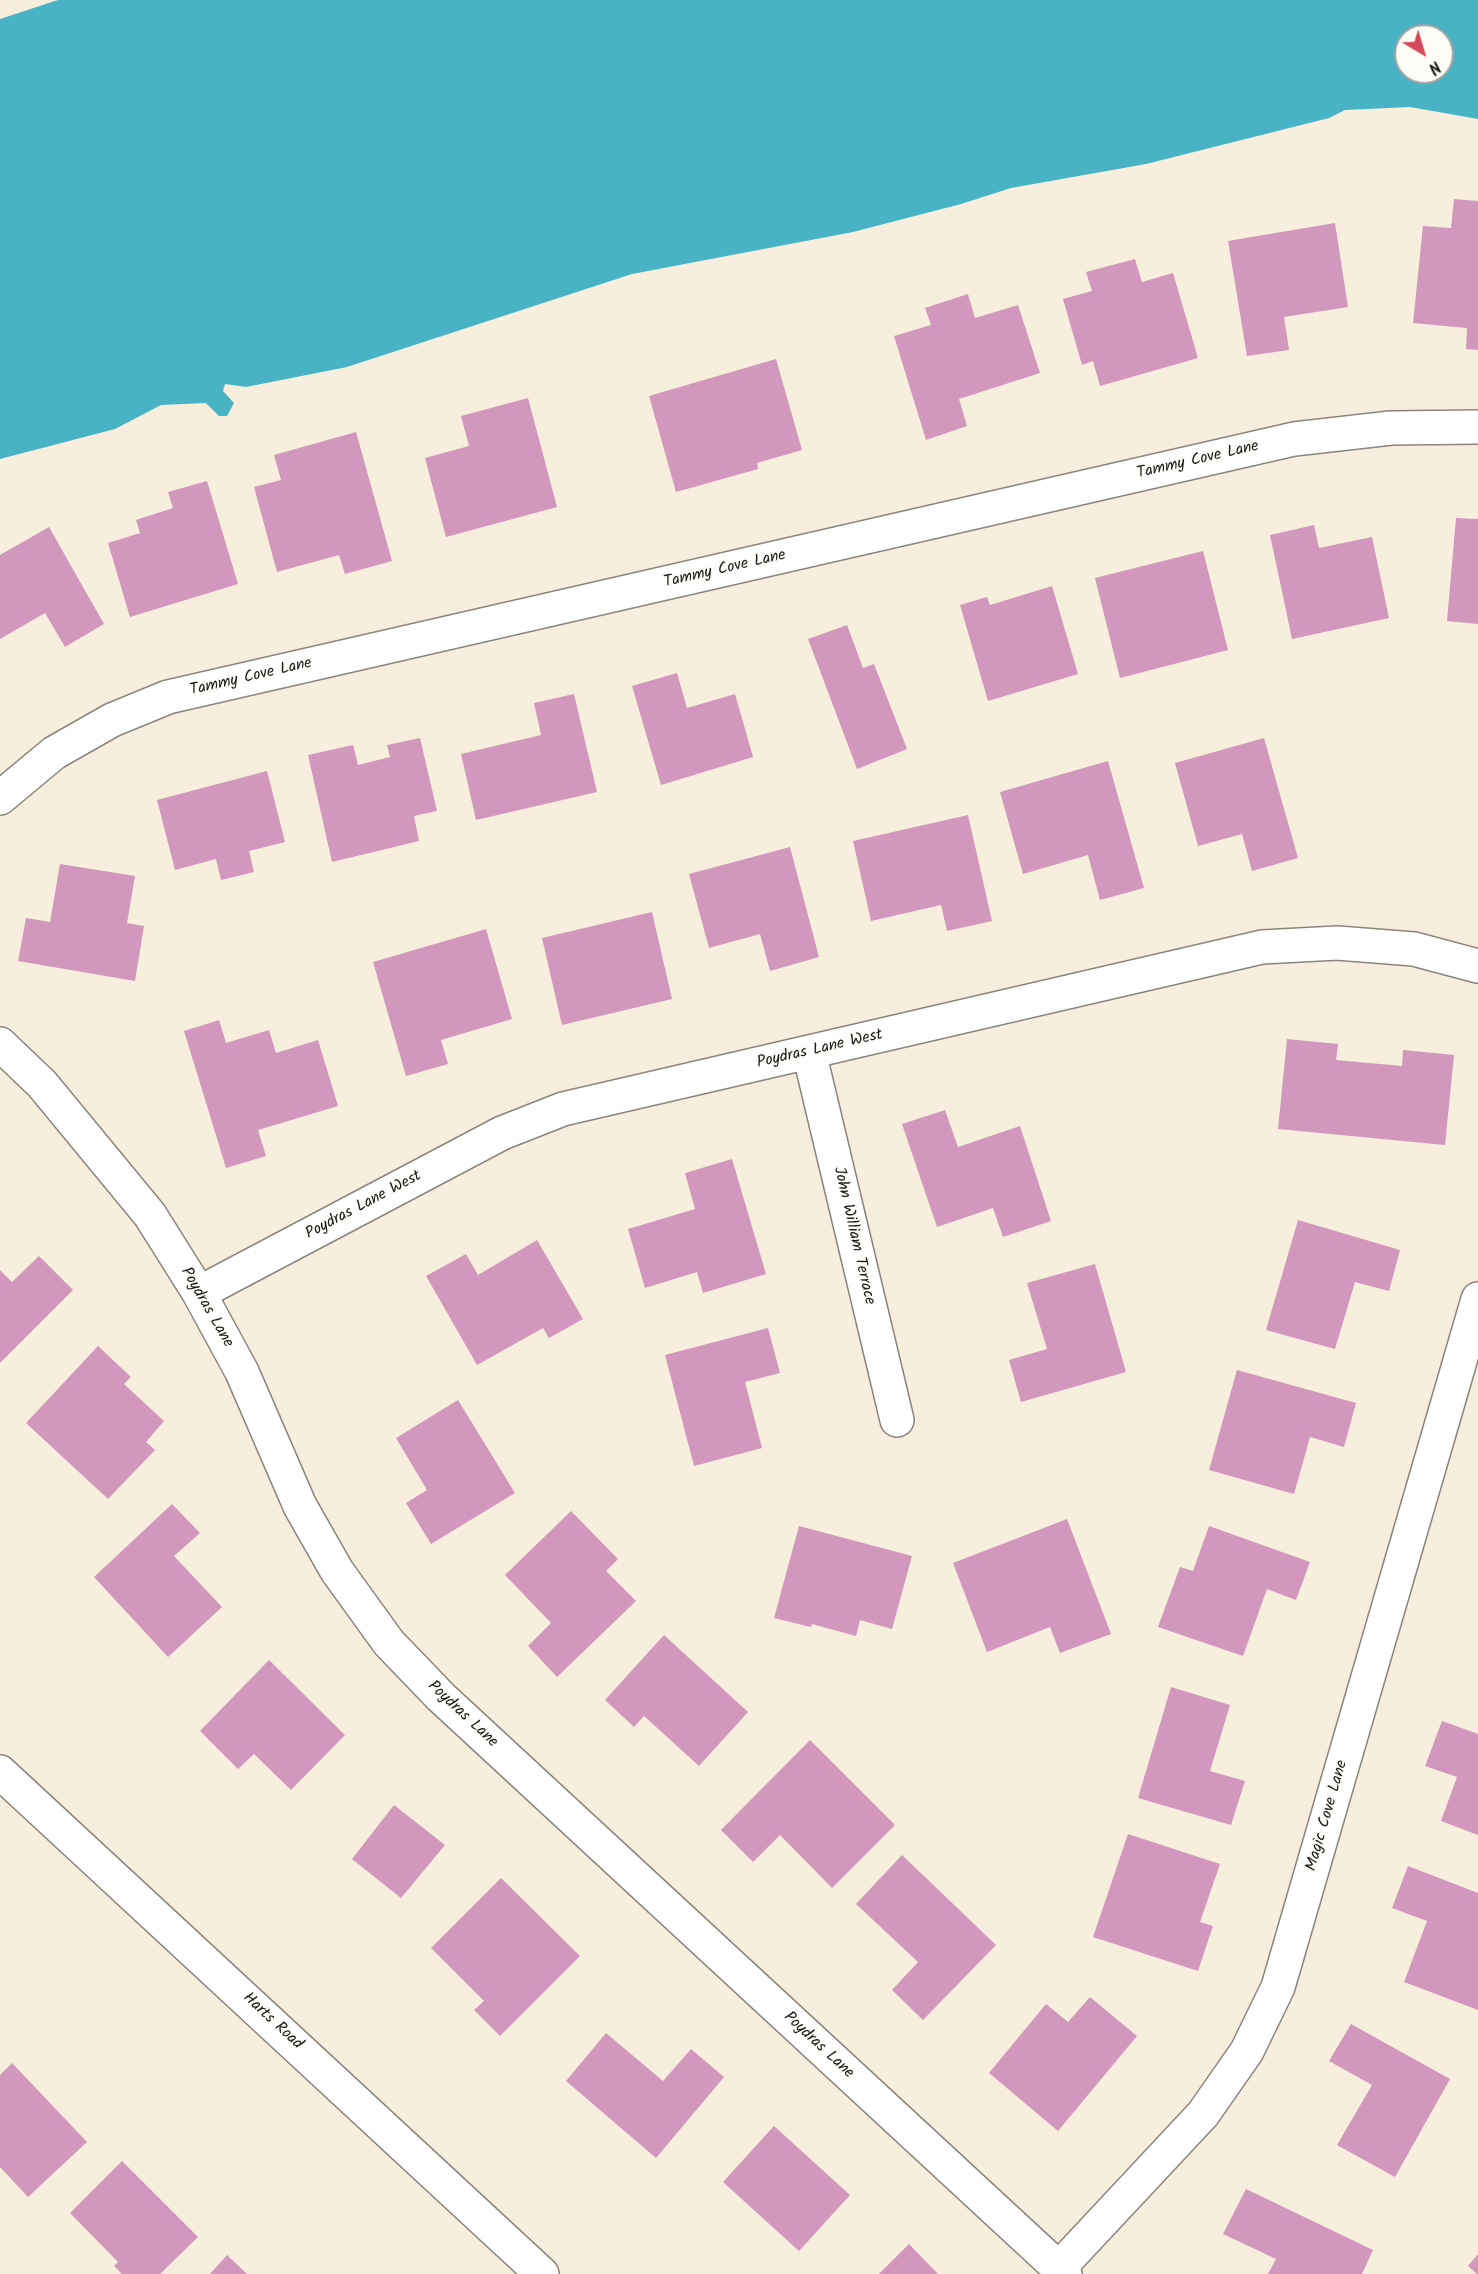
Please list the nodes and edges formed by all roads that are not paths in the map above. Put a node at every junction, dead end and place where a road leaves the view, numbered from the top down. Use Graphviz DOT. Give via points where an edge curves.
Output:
graph roads {
  1 [pos="1478,427"];
  2 [pos="0,798"];
  3 [pos="1478,966"];
  4 [pos="0,1044"];
  5 [pos="810,1052"];
  6 [pos="199,1293"];
  7 [pos="1478,1299"];
  8 [pos="897,1420"];
  9 [pos="0,1772"];
  10 [pos="1062,2271"];
  11 [pos="542,2274"];
  1 -- 2 [label="street, Tammy Cove Lane" via="1391,428 1294,439 168,697 112,720 54,753"];
  3 -- 5 [label="street, Poydras Lane West" via="1414,949 1337,943 1262,947"];
  4 -- 6 [label="street, Poydras Lane" via="42,1084 150,1215"];
  5 -- 6 [label="street, Poydras Lane West" via="553,1113 502,1133"];
  5 -- 8 [label="street, John William Terrace"];
  6 -- 10 [label="street, Poydras Lane" via="242,1372 300,1506 337,1571 389,1643 441,1697"];
  7 -- 10 [label="street, Magic Cove Lane" via="1278,1987 1247,2051 1203,2114"];
  9 -- 11 [label="street, Harts Road"];
}
